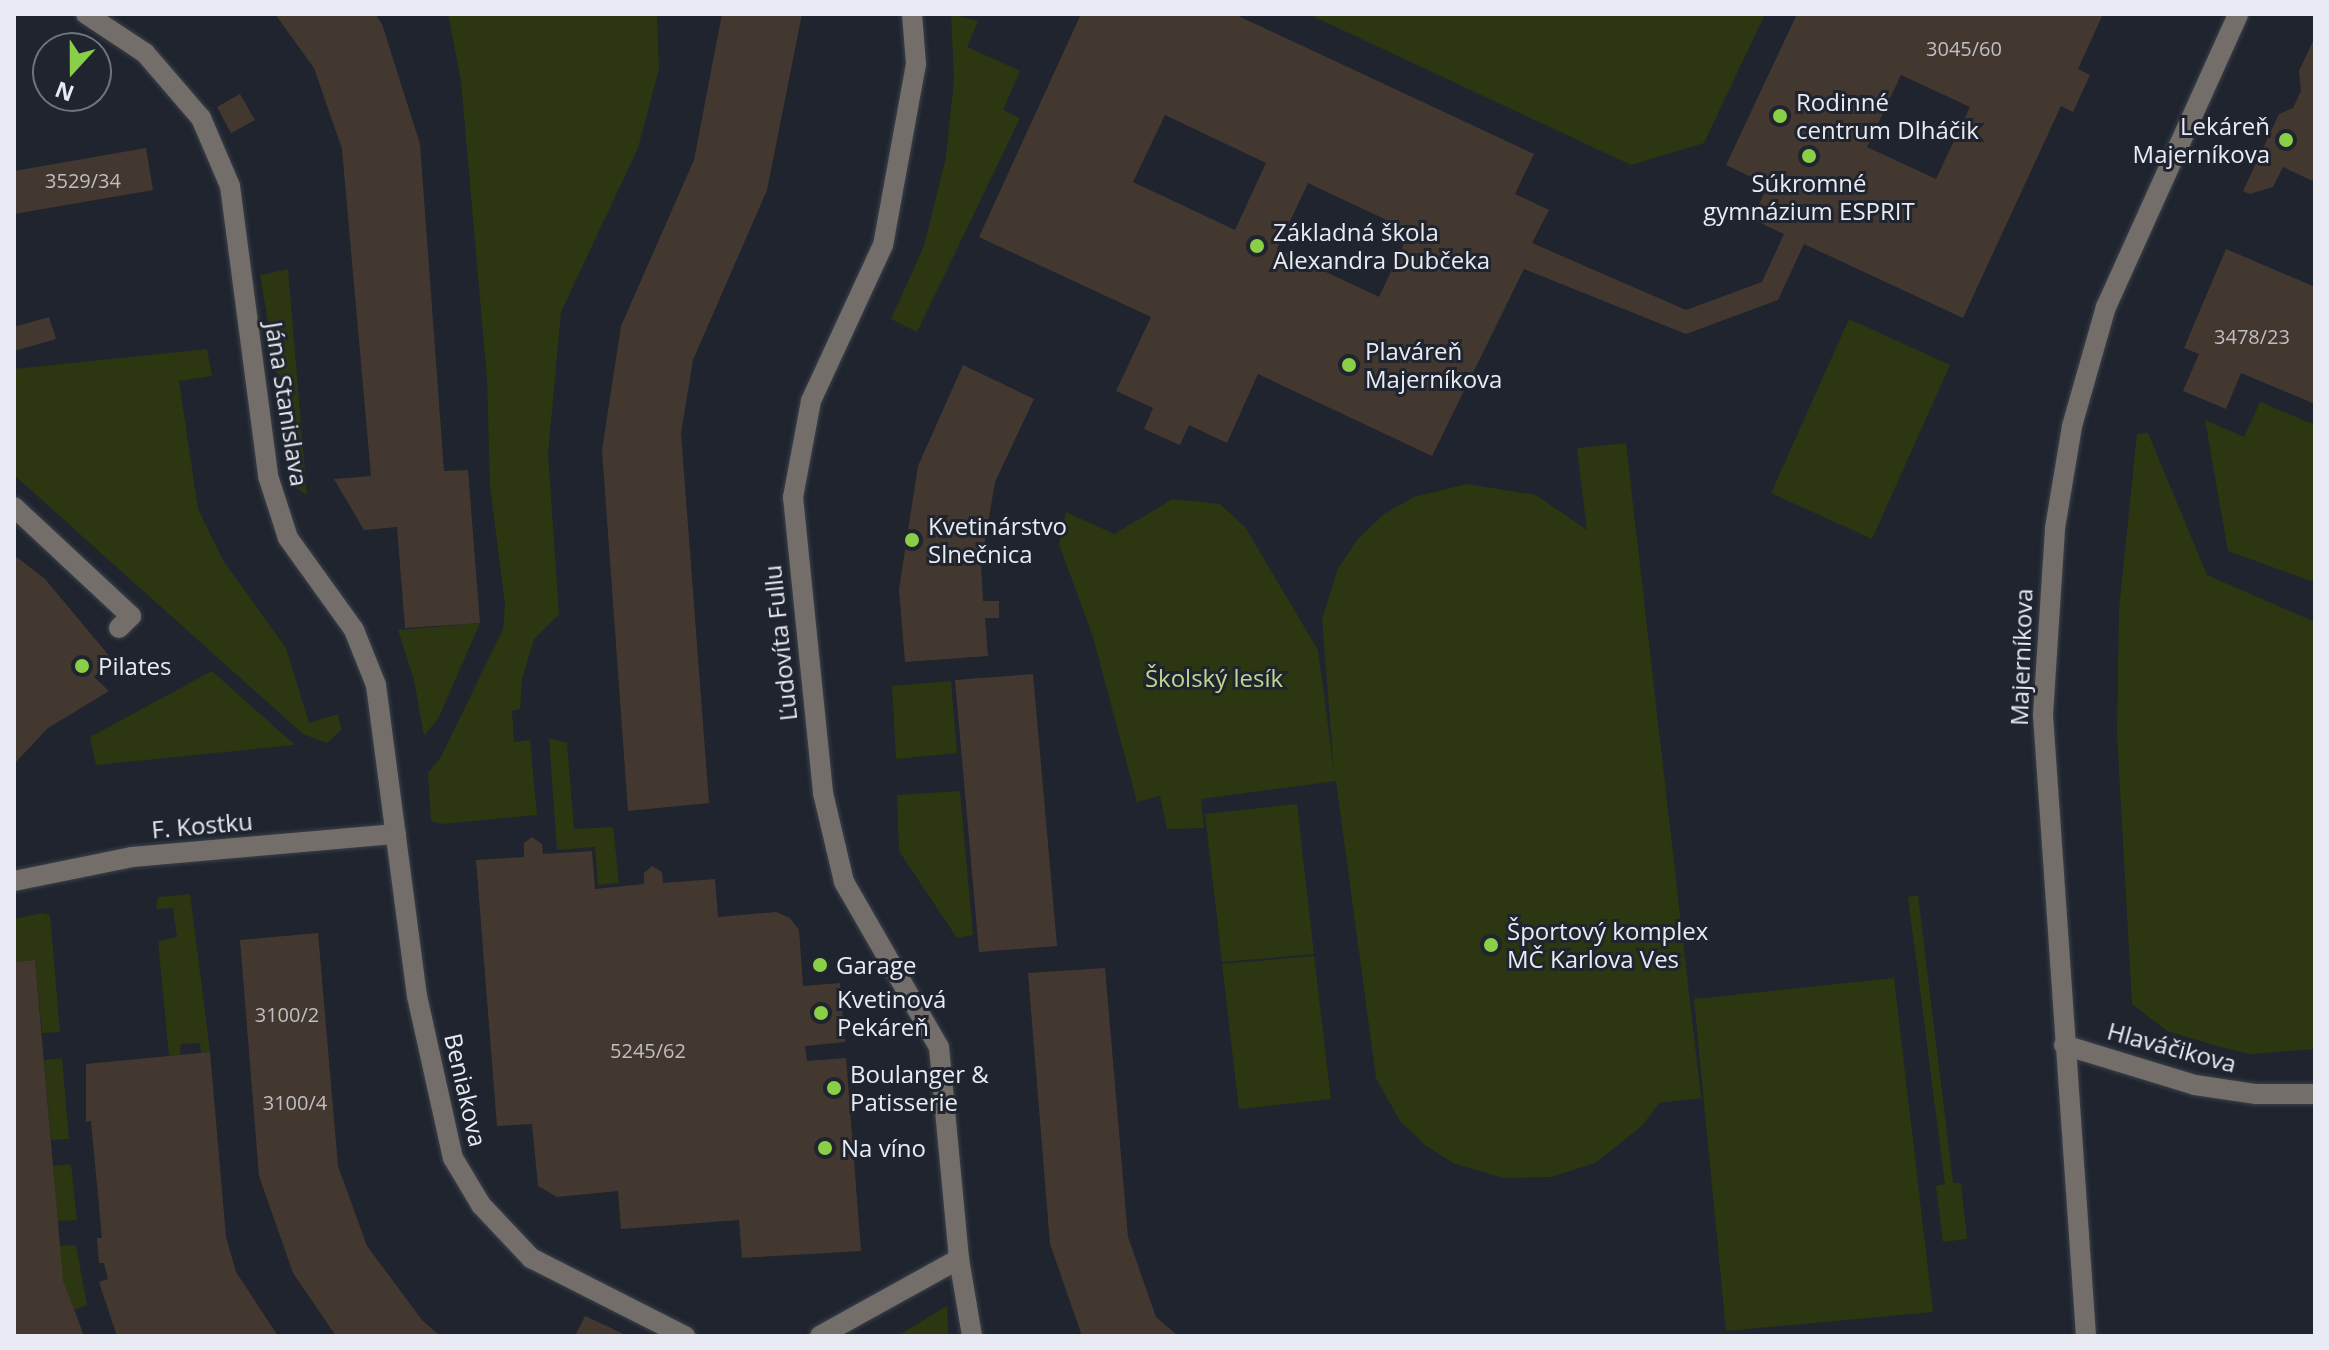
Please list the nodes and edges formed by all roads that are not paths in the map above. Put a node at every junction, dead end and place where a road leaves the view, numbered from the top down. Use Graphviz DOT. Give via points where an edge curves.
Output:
graph roads {
  1 [pos="86,14"];
  2 [pos="912,14"];
  3 [pos="2238,14"];
  4 [pos="14,507"];
  5 [pos="119,628"];
  6 [pos="396,834"];
  7 [pos="14,881"];
  8 [pos="2064,1045"];
  9 [pos="2315,1094"];
  10 [pos="959,1259"];
  11 [pos="685,1336"];
  12 [pos="820,1336"];
  13 [pos="972,1336"];
  14 [pos="2086,1336"];
  1 -- 6 [label="street, Jána Stanislava" via="145,53 201,118 230,186 268,476 288,538 354,630 376,685"];
  2 -- 10 [label="street, Ľudovíta Fullu" via="916,64 883,245 811,401 793,497 823,793 844,882 939,1047"];
  3 -- 8 [label="street, Majerníkova" via="2106,307 2065,463 2046,621 2043,715"];
  4 -- 5 [label="street" via="131,616"];
  6 -- 7 [label="street, F. Kostku" via="132,857"];
  6 -- 11 [label="street, Beniakova" via="417,996 453,1158 481,1205 531,1258"];
  8 -- 9 [label="street, Hlaváčikova" via="2195,1085 2256,1094"];
  8 -- 14 [label="street, Majerníkova"];
  10 -- 12 [label="street"];
  10 -- 13 [label="street, Ľudovíta Fullu"];
}
